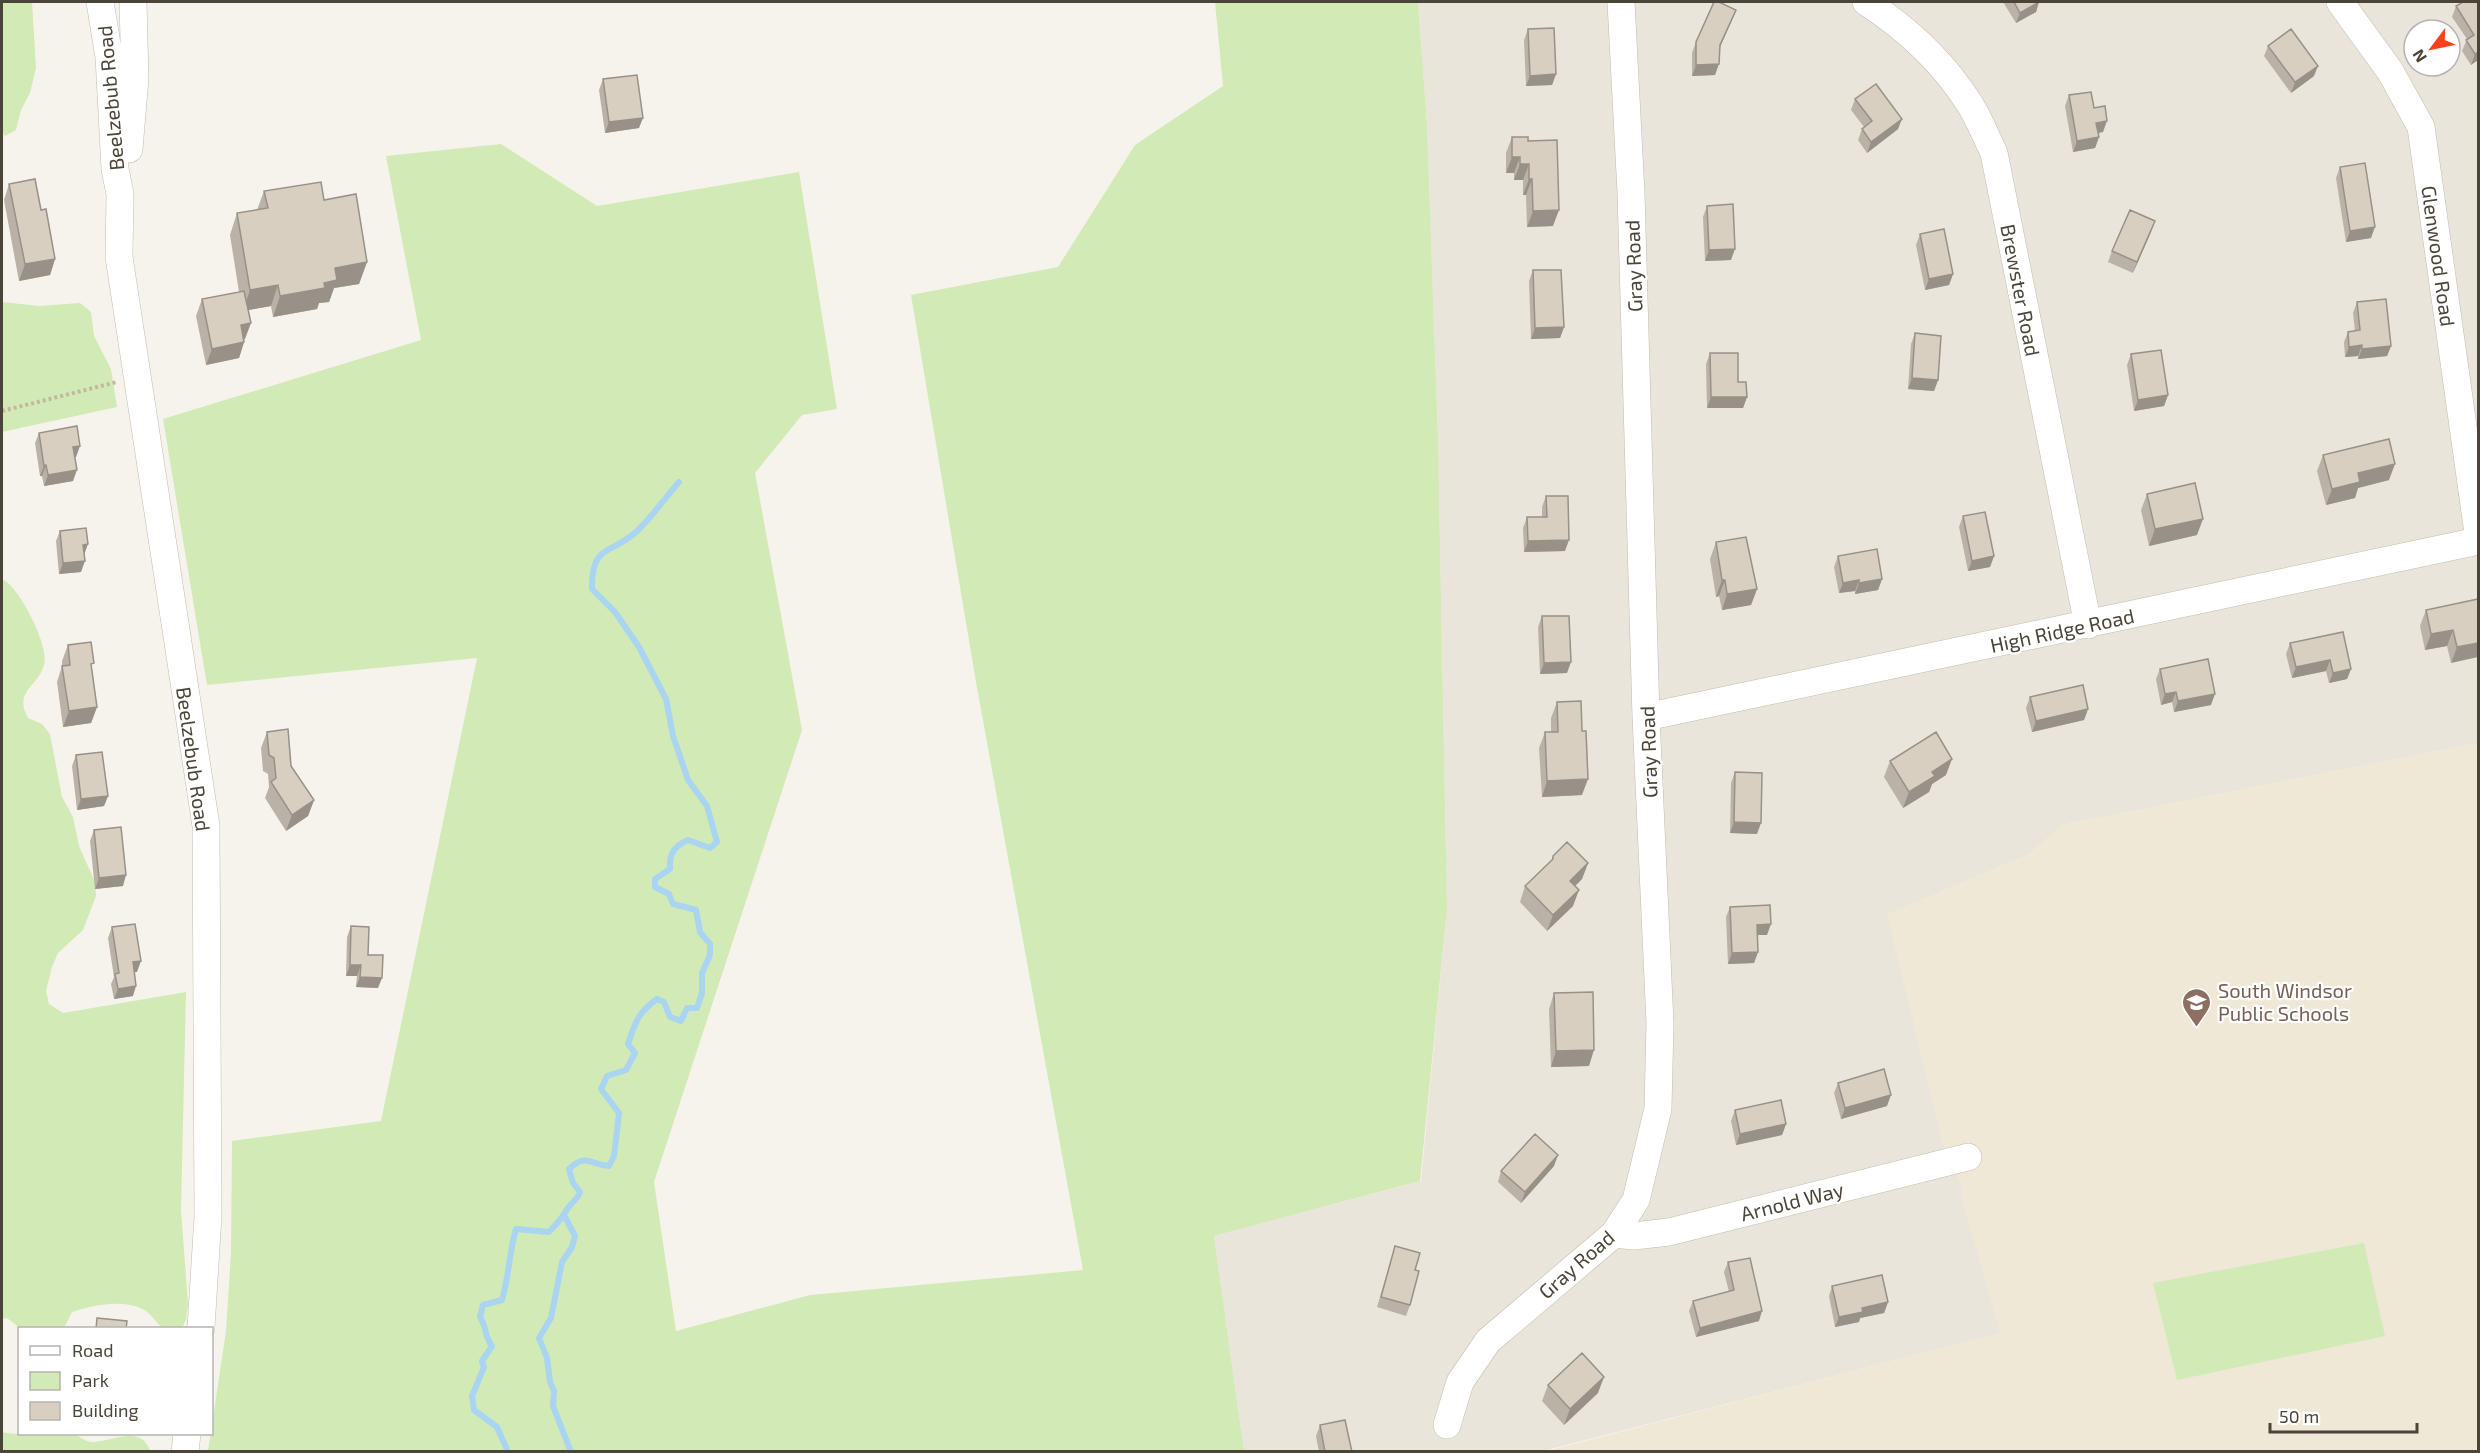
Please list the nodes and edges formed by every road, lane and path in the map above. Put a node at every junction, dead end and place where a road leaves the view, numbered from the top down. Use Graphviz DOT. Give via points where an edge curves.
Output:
graph roads {
  1 [pos="100,2"];
  2 [pos="133,2"];
  3 [pos="1620,2"];
  4 [pos="1866,2"];
  5 [pos="2340,2"];
  6 [pos="120,194"];
  7 [pos="137,378"];
  8 [pos="2,411"];
  9 [pos="2478,533"];
  10 [pos="2478,541"];
  11 [pos="2088,624"];
  12 [pos="1646,717"];
  13 [pos="1968,1157"];
  14 [pos="1614,1234"];
  15 [pos="201,1327"];
  16 [pos="1447,1425"];
  17 [pos="187,1435"];
  18 [pos="185,1452"];
  1 -- 6 [label="street, Beelzebub Road" via="109,57"];
  2 -- 6 [label="street, Beelzebub Road" via="135,78 127,170"];
  3 -- 12 [label="street, Gray Road" via="1631,205"];
  4 -- 11 [label="street, Brewster Road" via="1894,20 1934,58 1969,103 1994,153"];
  5 -- 9 [label="street, Glenwood Road" via="2390,70 2421,127"];
  6 -- 7 [label="street, Beelzebub Road" via="119,257"];
  7 -- 8 [label="path"];
  7 -- 15 [label="street, Beelzebub Road" via="206,826 208,1216"];
  10 -- 11 [label="street, High Ridge Road"];
  11 -- 12 [label="street, High Ridge Road"];
  12 -- 14 [label="street, Gray Road" via="1660,1023 1658,1109 1636,1200"];
  13 -- 14 [label="street, Arnold Way" via="1669,1232"];
  14 -- 16 [label="street, Gray Road" via="1488,1341 1460,1382"];
  17 -- 18 [label="street"];
}
